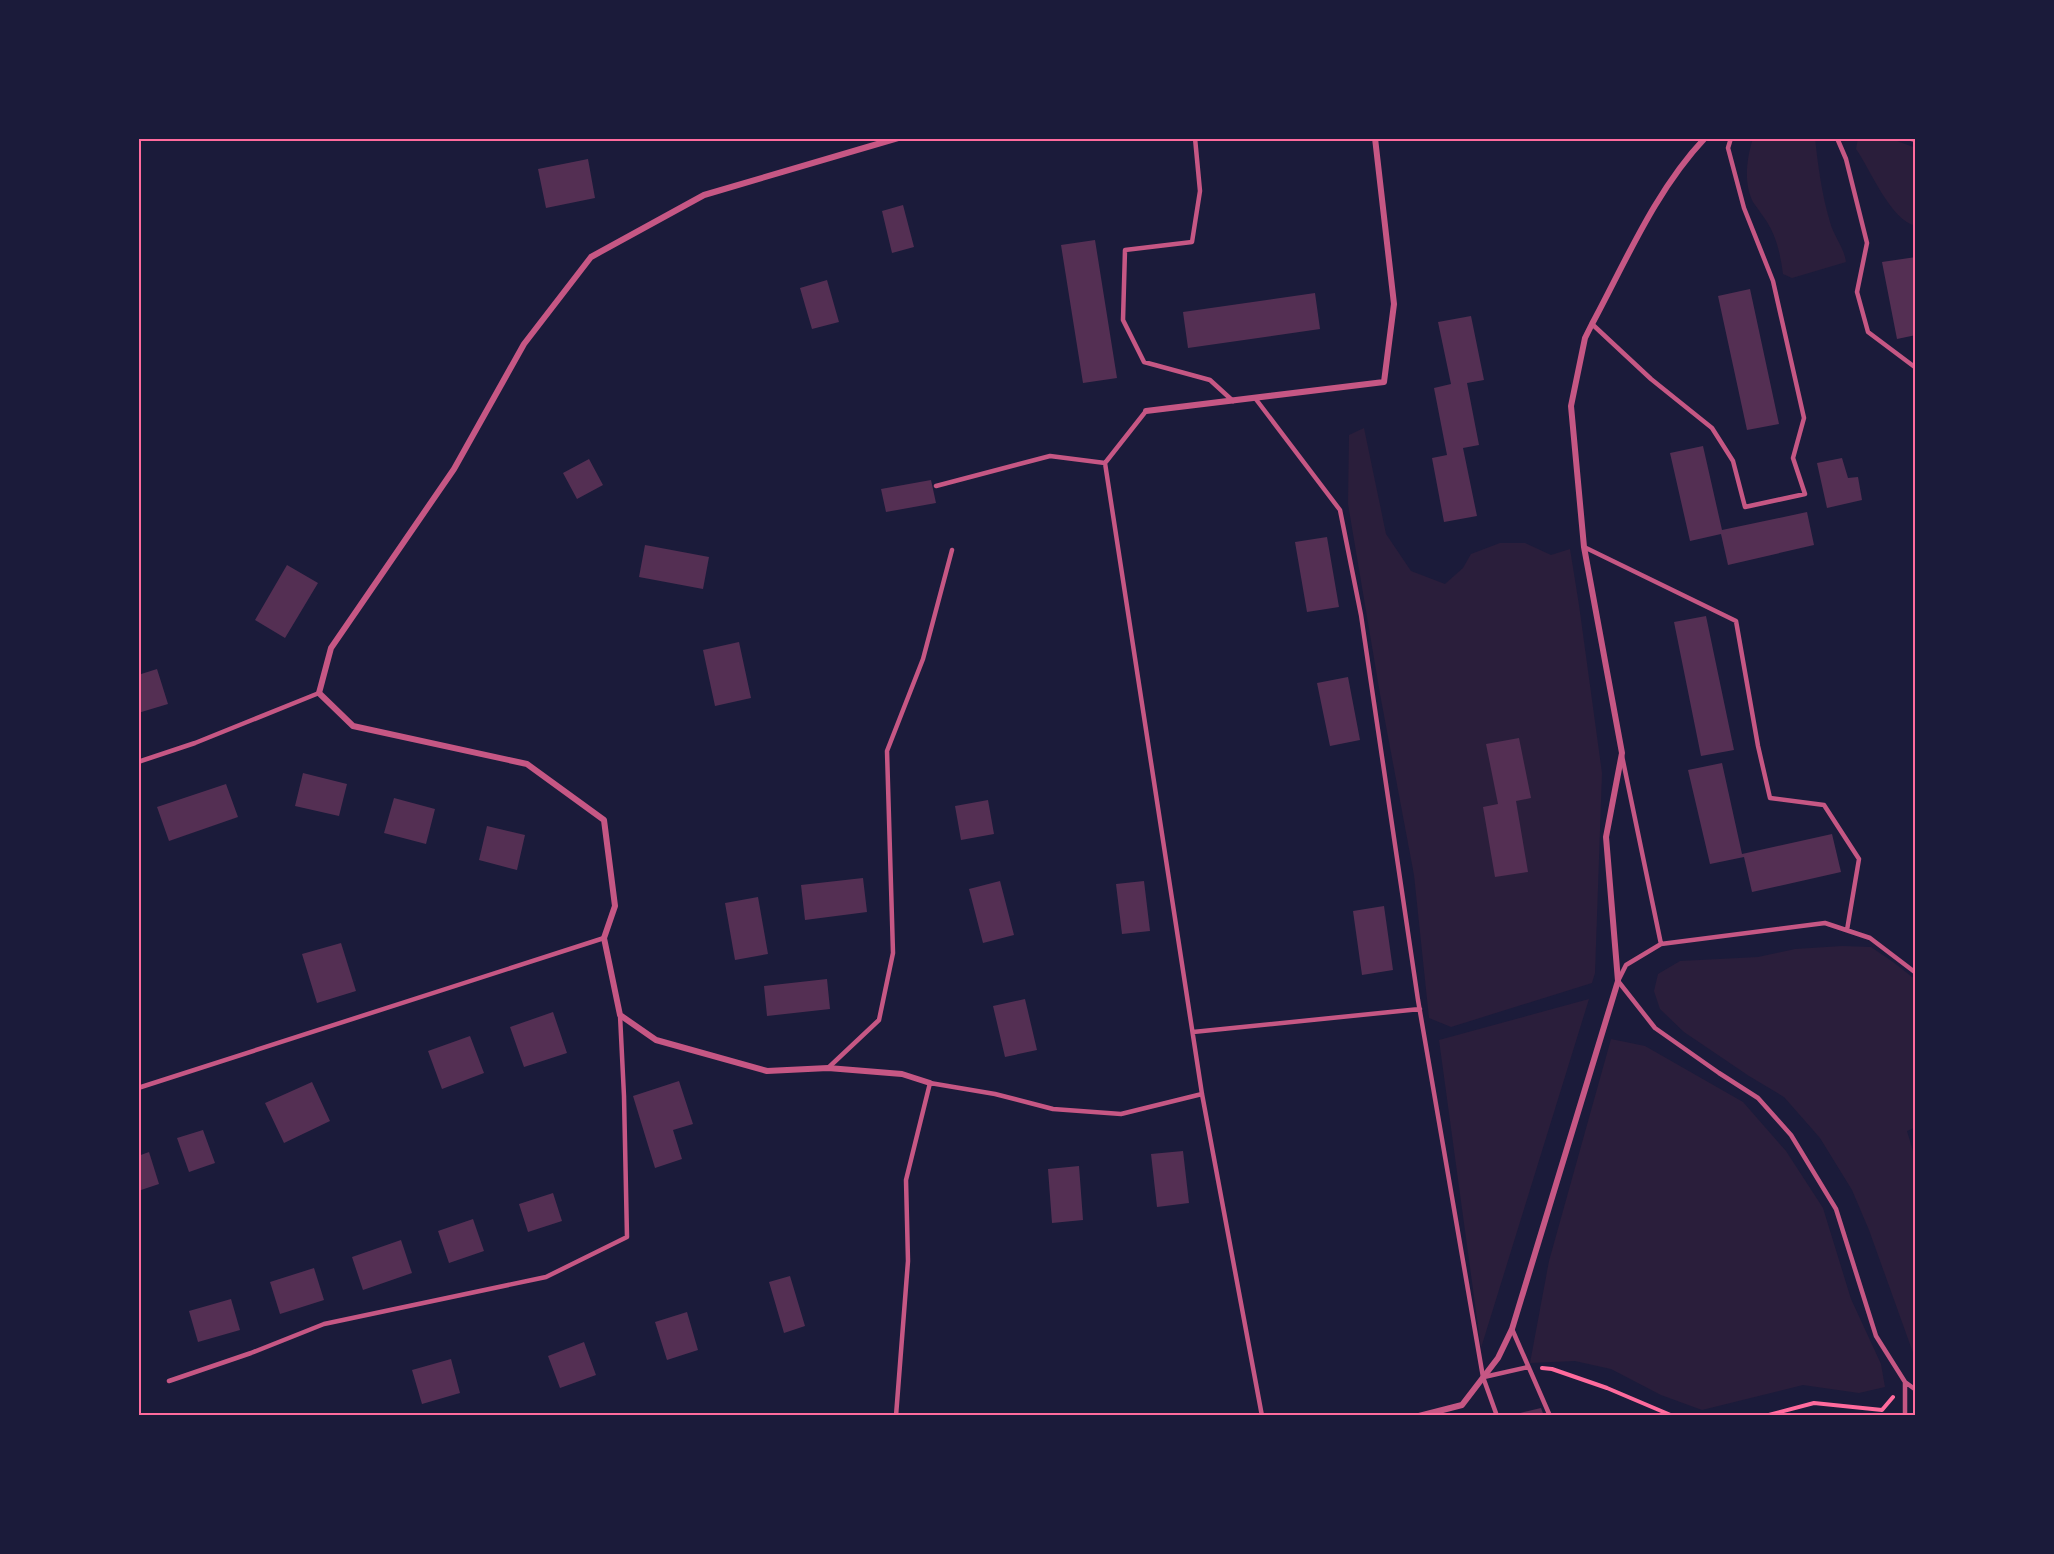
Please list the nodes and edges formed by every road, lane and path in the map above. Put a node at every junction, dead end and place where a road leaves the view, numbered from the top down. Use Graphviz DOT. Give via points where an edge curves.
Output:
graph roads {
  1 [pos="898,138"];
  2 [pos="1195,138"];
  3 [pos="1375,138"];
  4 [pos="1705,138"];
  5 [pos="1731,138"];
  6 [pos="1837,138"];
  7 [pos="1908,138"];
  8 [pos="1916,140"];
  9 [pos="1592,324"];
  10 [pos="1916,368"];
  11 [pos="1255,398"];
  12 [pos="1233,401"];
  13 [pos="1146,411"];
  14 [pos="1105,463"];
  15 [pos="936,486"];
  16 [pos="1584,547"];
  17 [pos="952,550"];
  18 [pos="319,693"];
  19 [pos="1622,753"];
  20 [pos="138,762"];
  21 [pos="1847,930"];
  22 [pos="604,938"];
  23 [pos="1661,944"];
  24 [pos="1916,973"];
  25 [pos="1618,981"];
  26 [pos="1420,1009"];
  27 [pos="620,1015"];
  28 [pos="1193,1032"];
  29 [pos="828,1068"];
  30 [pos="930,1083"];
  31 [pos="138,1088"];
  32 [pos="1202,1094"];
  33 [pos="1512,1329"];
  34 [pos="1528,1367"];
  35 [pos="1483,1377"];
  36 [pos="169,1381"];
  37 [pos="1905,1382"];
  38 [pos="1916,1390"];
  39 [pos="896,1416"];
  40 [pos="1262,1416"];
  41 [pos="1419,1416"];
  42 [pos="1497,1416"];
  43 [pos="1550,1416"];
  44 [pos="1673,1416"];
  45 [pos="1765,1416"];
  46 [pos="1905,1416"];
  1 -- 18 [label="street" via="704,195 591,257 524,344 453,469 331,648"];
  2 -- 12 [label="lane" via="1200,190 1192,242 1125,250 1123,321 1144,362 1210,380"];
  3 -- 11 [label="street" via="1394,304 1384,382"];
  4 -- 9 [label="street" via="1661,195"];
  5 -- 9 [label="lane" via="1728,148 1744,208 1773,281 1804,418 1793,458 1804,494 1745,507 1733,461 1712,428"];
  6 -- 10 [label="lane" via="1867,243 1857,292 1868,332"];
  7 -- 8 [label="lane"];
  9 -- 16 [label="street" via="1585,338 1571,406"];
  11 -- 12 [label="street"];
  11 -- 26 [label="lane" via="1340,510 1361,615"];
  12 -- 13 [label="street"];
  13 -- 14 [label="lane"];
  14 -- 15 [label="lane" via="1050,456"];
  14 -- 28 [label="lane"];
  16 -- 19 [label="street"];
  16 -- 21 [label="lane" via="1737,621 1770,798 1824,805 1859,859"];
  17 -- 29 [label="lane" via="923,659 886,752 893,953 879,1020"];
  18 -- 20 [label="lane"];
  18 -- 22 [label="street" via="353,726 527,764 603,820 615,906"];
  19 -- 23 [label="lane"];
  19 -- 25 [label="street" via="1606,837"];
  21 -- 23 [label="lane" via="1825,923"];
  21 -- 24 [label="lane" via="1870,938"];
  22 -- 27 [label="street"];
  22 -- 31 [label="lane"];
  23 -- 25 [label="lane" via="1626,965"];
  25 -- 33 [label="street"];
  25 -- 37 [label="lane" via="1655,1028 1758,1098 1791,1135 1836,1209 1876,1336"];
  26 -- 28 [label="lane"];
  26 -- 35 [label="lane"];
  27 -- 29 [label="street" via="656,1040 767,1071"];
  27 -- 36 [label="lane" via="627,1237 546,1277 324,1324"];
  28 -- 32 [label="lane"];
  29 -- 30 [label="street" via="902,1074"];
  30 -- 32 [label="lane" via="1053,1108 1121,1114"];
  30 -- 39 [label="lane" via="906,1180 908,1261"];
  32 -- 40 [label="lane"];
  33 -- 34 [label="lane"];
  33 -- 35 [label="street" via="1498,1358"];
  34 -- 35 [label="lane"];
  34 -- 43 [label="lane"];
  34 -- 44 [label="path" via="1552,1369"];
  35 -- 41 [label="street" via="1462,1404"];
  35 -- 42 [label="lane"];
  37 -- 38 [label="lane"];
  37 -- 45 [label="path" via="1882,1410 1814,1403"];
  37 -- 46 [label="lane"];
}
